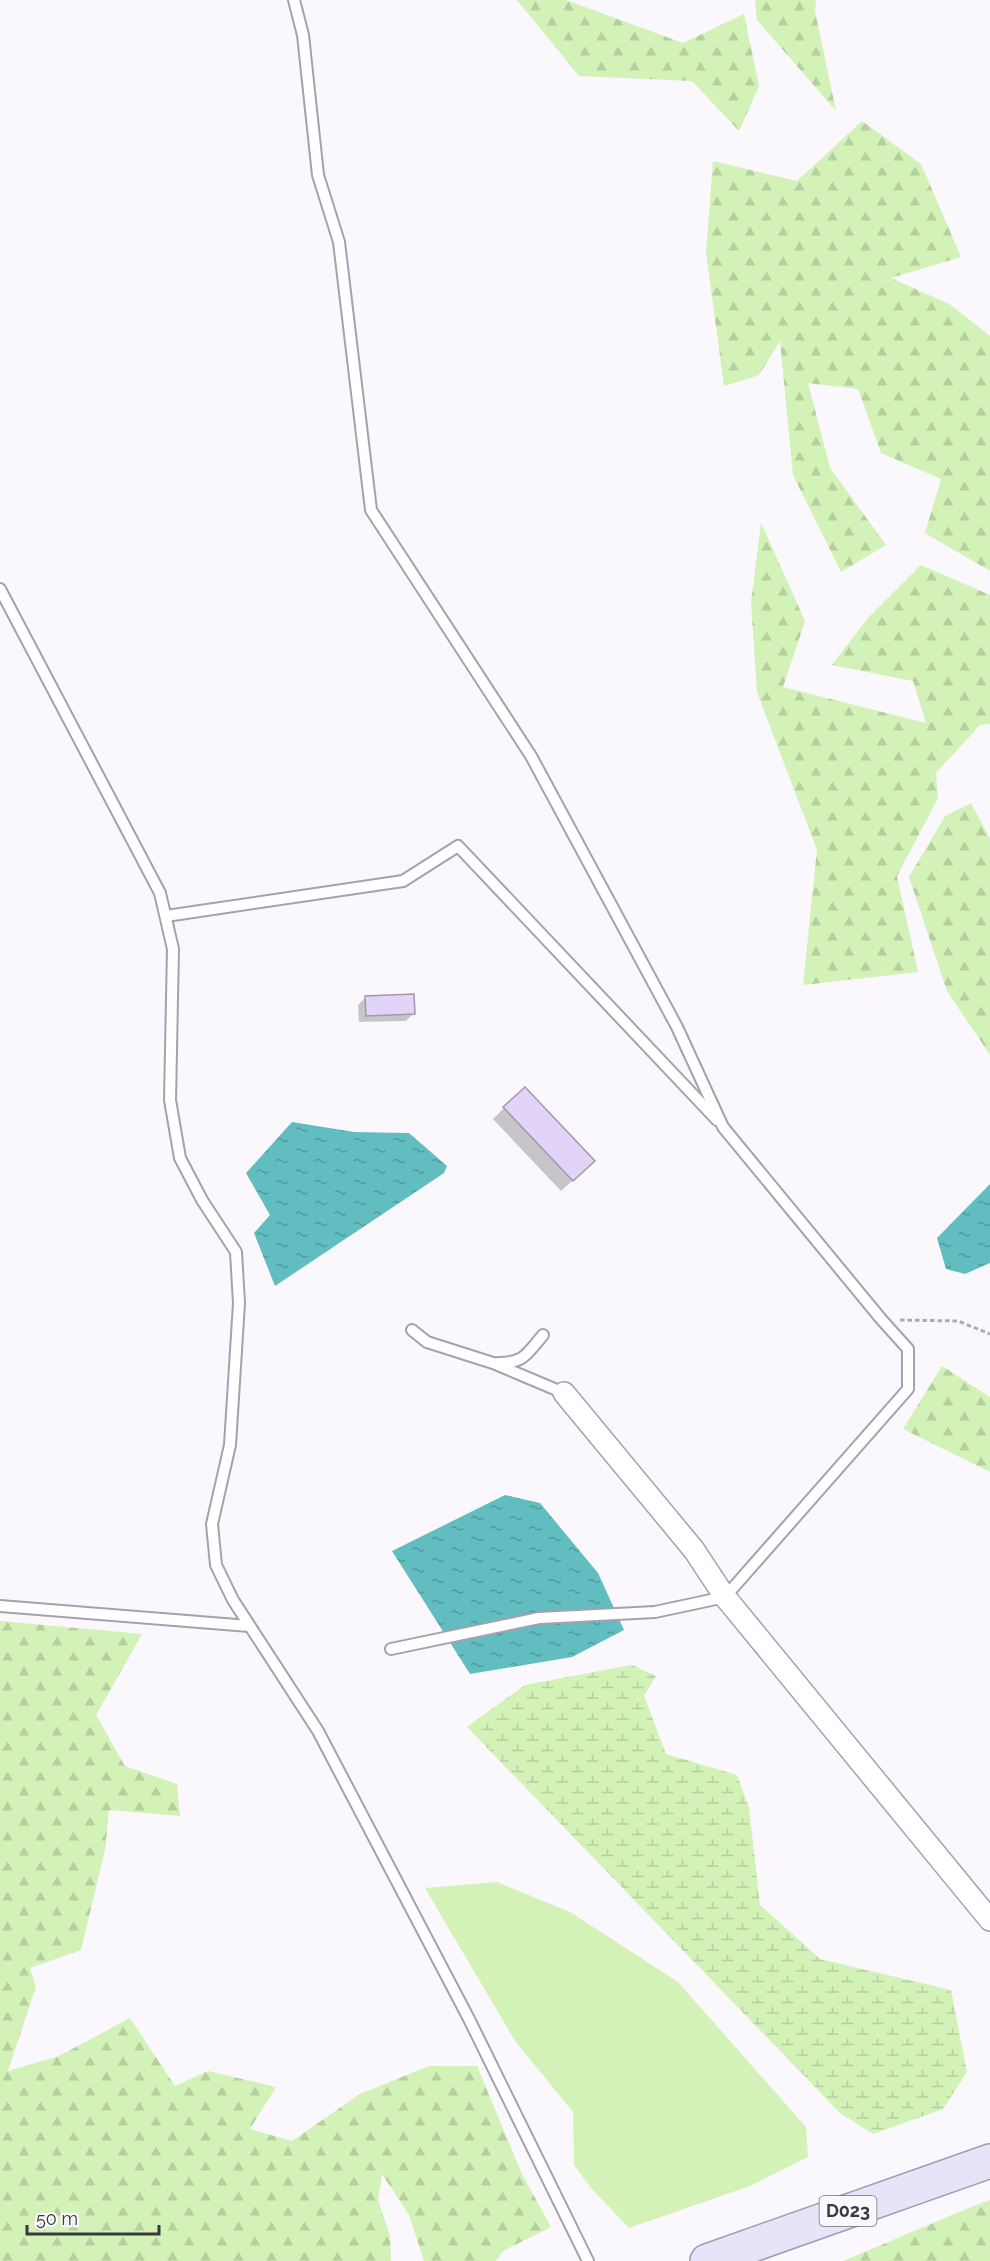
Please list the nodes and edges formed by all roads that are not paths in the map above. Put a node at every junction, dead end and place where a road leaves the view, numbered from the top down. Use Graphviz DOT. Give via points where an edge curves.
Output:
graph roads {
  1 [pos="294,0"];
  2 [pos="0,589"];
  3 [pos="166,916"];
  4 [pos="723,1127"];
  5 [pos="412,1330"];
  6 [pos="543,1335"];
  7 [pos="493,1363"];
  8 [pos="564,1393"];
  9 [pos="726,1597"];
  10 [pos="0,1606"];
  11 [pos="249,1626"];
  12 [pos="391,1649"];
  13 [pos="990,1920"];
  14 [pos="990,2161"];
  15 [pos="588,2261"];
  16 [pos="707,2261"];
  1 -- 4 [label="lane" via="303,35 318,175 339,242 371,510 531,756 678,1026"];
  2 -- 3 [label="lane" via="160,893"];
  3 -- 4 [label="lane" via="404,881 458,846"];
  3 -- 11 [label="lane" via="173,950 170,1100 180,1158 236,1252 239,1303 230,1445 213,1524 216,1566"];
  4 -- 9 [label="lane" via="908,1349 908,1389"];
  5 -- 7 [label="lane" via="427,1342"];
  6 -- 7 [label="lane" via="515,1363"];
  7 -- 8 [label="lane"];
  8 -- 9 [label="street" via="693,1550"];
  9 -- 12 [label="lane" via="655,1612 539,1618"];
  9 -- 13 [label="street"];
  10 -- 11 [label="lane"];
  11 -- 15 [label="lane" via="318,1731 469,2019"];
  14 -- 16 [label="main road, D023"];
}
